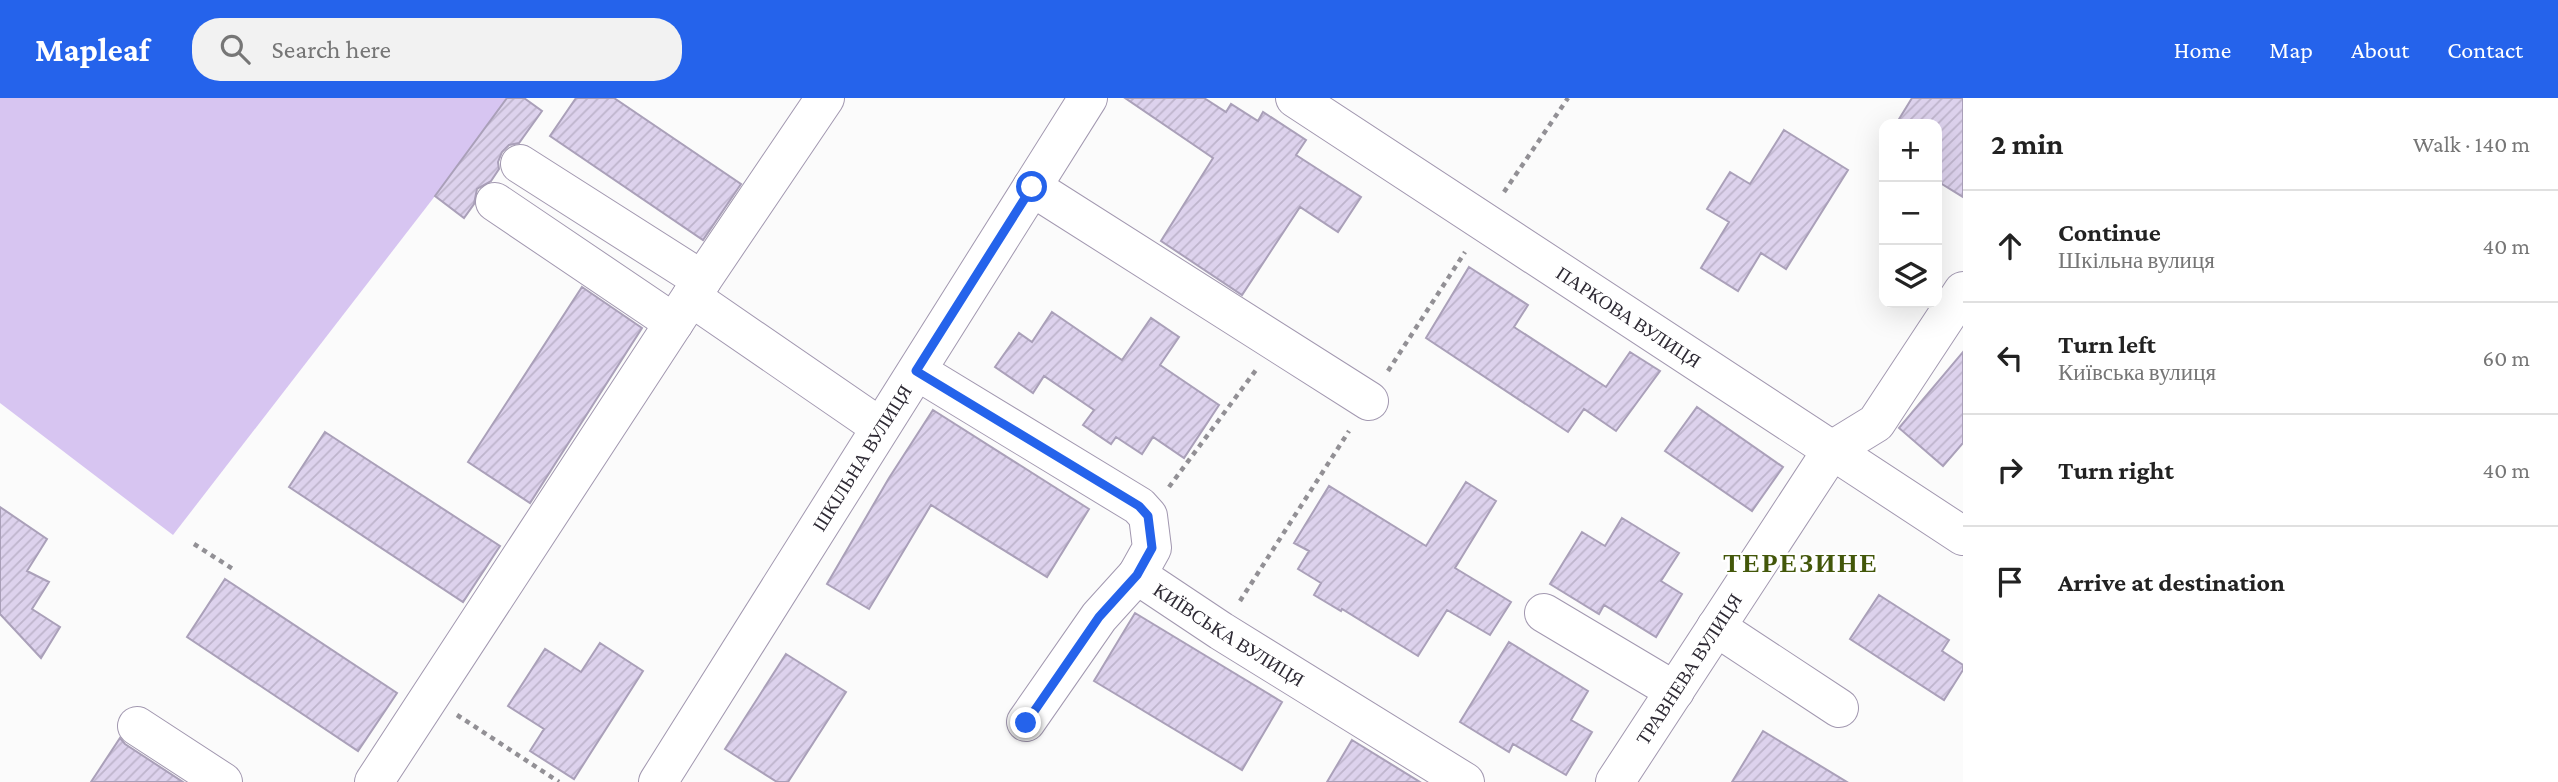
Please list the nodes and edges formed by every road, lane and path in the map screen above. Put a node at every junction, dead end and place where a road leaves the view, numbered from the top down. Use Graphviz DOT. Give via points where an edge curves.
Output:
graph roads {
  1 [pos="825,98"];
  2 [pos="1088,98"];
  3 [pos="1295,98"];
  4 [pos="1568,98"];
  5 [pos="520,164"];
  6 [pos="1032,187"];
  7 [pos="495,202"];
  8 [pos="1484,222"];
  9 [pos="1963,291"];
  10 [pos="689,300"];
  11 [pos="1276,342"];
  12 [pos="916,371"];
  13 [pos="1368,401"];
  14 [pos="880,427"];
  15 [pos="1832,450"];
  16 [pos="1148,516"];
  17 [pos="1963,536"];
  18 [pos="194,544"];
  19 [pos="236,571"];
  20 [pos="1137,575"];
  21 [pos="1544,613"];
  22 [pos="1716,627"];
  23 [pos="1221,631"];
  24 [pos="1675,691"];
  25 [pos="429,697"];
  26 [pos="1839,708"];
  27 [pos="1026,723"];
  28 [pos="137,726"];
  29 [pos="223,782"];
  30 [pos="374,782"];
  31 [pos="559,782"];
  32 [pos="658,782"];
  33 [pos="1465,782"];
  34 [pos="1615,782"];
  1 -- 10 [label="street"];
  2 -- 6 [label="street, ШКІЛЬНА ВУЛИЦЯ"];
  3 -- 8 [label="street, ПАРКОВА ВУЛИЦЯ"];
  4 -- 8 [label="path"];
  5 -- 10 [label="street"];
  6 -- 11 [label="street"];
  6 -- 12 [label="street, ШКІЛЬНА ВУЛИЦЯ"];
  7 -- 10 [label="street"];
  8 -- 13 [label="path"];
  8 -- 15 [label="street, ПАРКОВА ВУЛИЦЯ"];
  9 -- 15 [label="street, ТРАВНЕВА ВУЛИЦЯ" via="1876,422"];
  10 -- 14 [label="street"];
  10 -- 25 [label="street"];
  11 -- 13 [label="street"];
  11 -- 16 [label="path"];
  12 -- 14 [label="street, ШКІЛЬНА ВУЛИЦЯ"];
  12 -- 16 [label="street" via="1139,506"];
  13 -- 23 [label="path"];
  14 -- 32 [label="street, ШКІЛЬНА ВУЛИЦЯ"];
  15 -- 17 [label="street, ПАРКОВА ВУЛИЦЯ"];
  15 -- 22 [label="street, ТРАВНЕВА ВУЛИЦЯ"];
  16 -- 20 [label="street, КИЇВСЬКА ВУЛИЦЯ" via="1152,548"];
  18 -- 19 [label="path"];
  20 -- 23 [label="street, КИЇВСЬКА ВУЛИЦЯ"];
  20 -- 27 [label="street" via="1099,617"];
  21 -- 24 [label="street"];
  22 -- 24 [label="street, ТРАВНЕВА ВУЛИЦЯ"];
  22 -- 26 [label="street"];
  23 -- 33 [label="street, КИЇВСЬКА ВУЛИЦЯ"];
  24 -- 34 [label="street, ТРАВНЕВА ВУЛИЦЯ"];
  25 -- 30 [label="street"];
  25 -- 31 [label="path"];
  28 -- 29 [label="street"];
}
